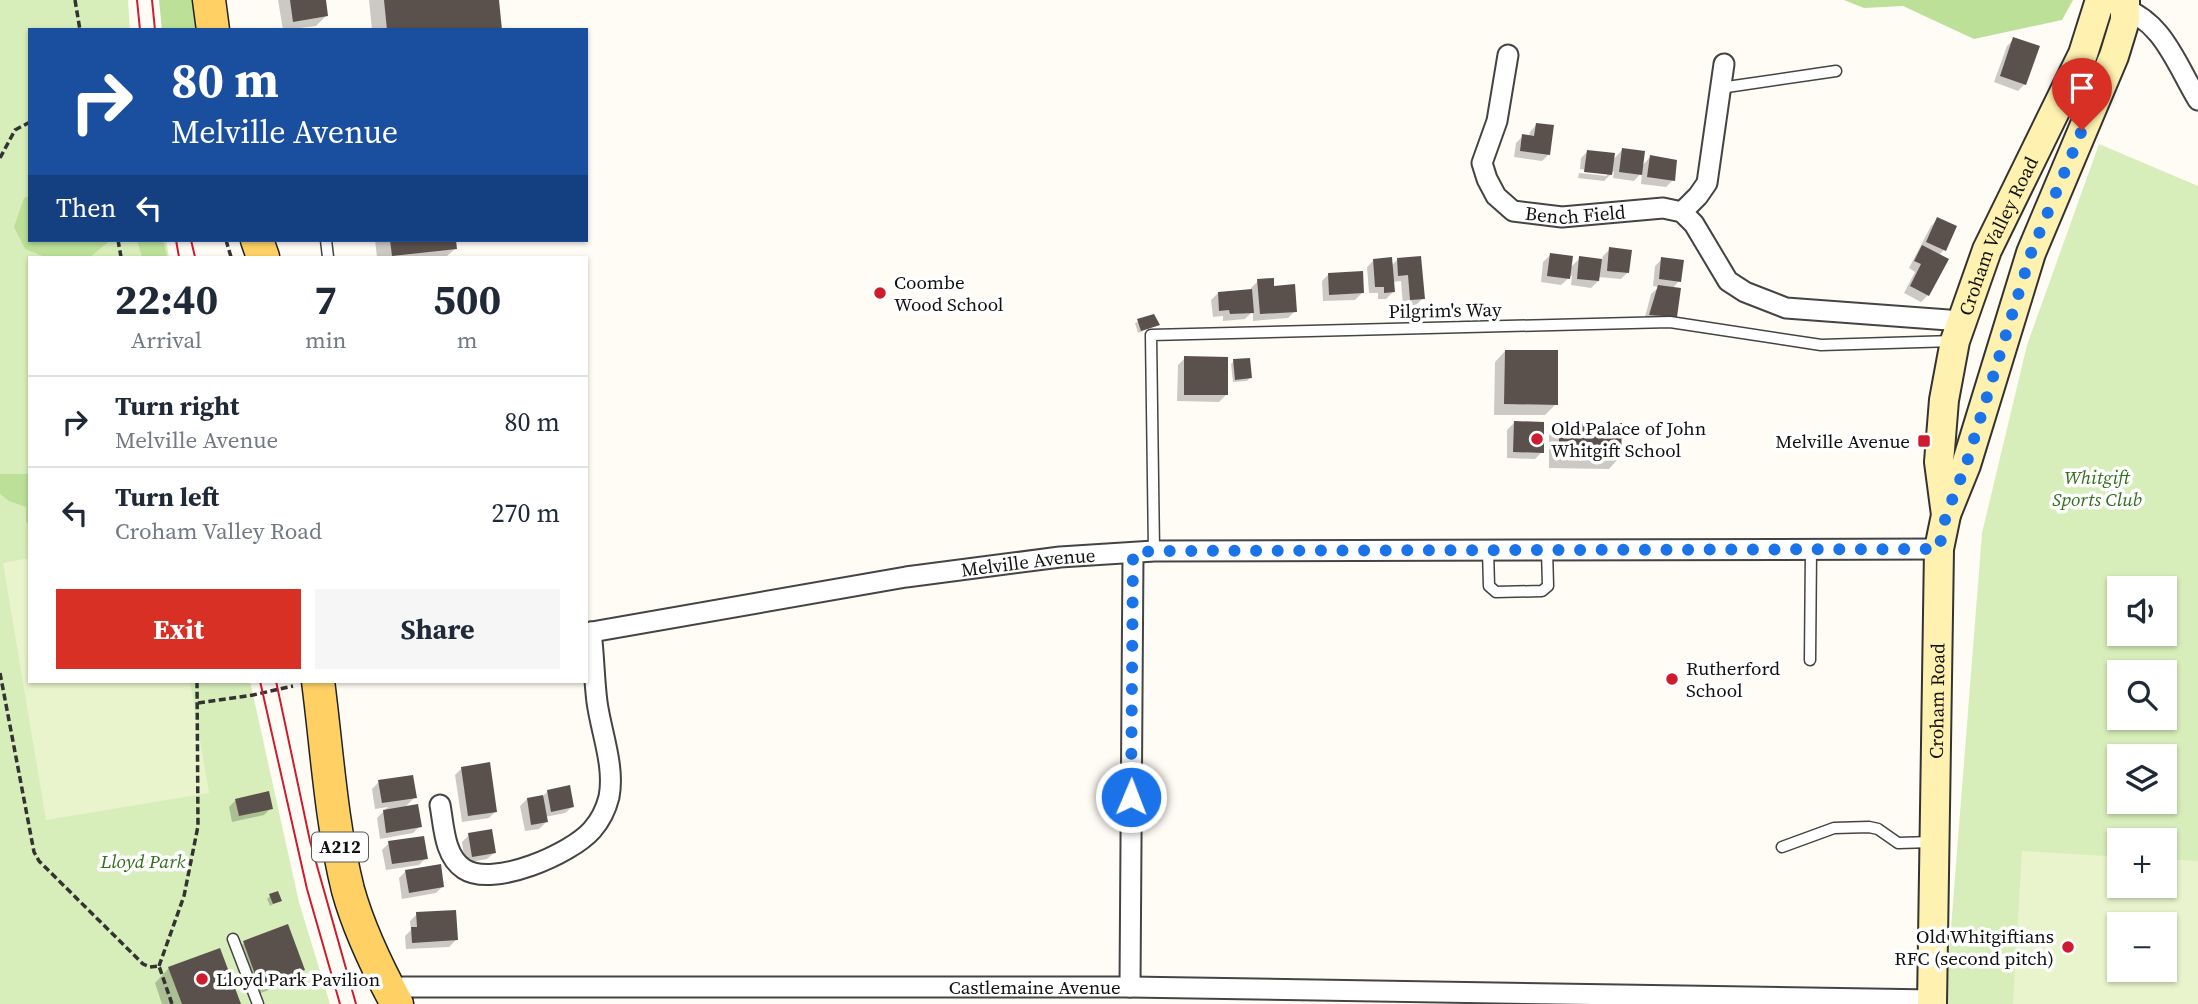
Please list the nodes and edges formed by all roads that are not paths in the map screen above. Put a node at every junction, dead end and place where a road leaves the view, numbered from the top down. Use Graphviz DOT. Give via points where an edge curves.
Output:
graph roads {
  1 [pos="209,0"];
  2 [pos="2112,2"];
  3 [pos="213,28"];
  4 [pos="1508,55"];
  5 [pos="1724,64"];
  6 [pos="1836,71"];
  7 [pos="1720,88"];
  8 [pos="2198,100"];
  9 [pos="1682,212"];
  10 [pos="1958,331"];
  11 [pos="1944,400"];
  12 [pos="1946,515"];
  13 [pos="1939,549"];
  14 [pos="1488,550"];
  15 [pos="1547,550"];
  16 [pos="1811,550"];
  17 [pos="1154,551"];
  18 [pos="1133,553"];
  19 [pos="588,632"];
  20 [pos="1811,660"];
  21 [pos="312,683"];
  22 [pos="440,805"];
  23 [pos="1936,842"];
  24 [pos="1782,847"];
  25 [pos="233,939"];
  26 [pos="1129,987"];
  27 [pos="897,995"];
  28 [pos="393,997"];
  29 [pos="1727,1000"];
  30 [pos="1933,1002"];
  31 [pos="258,1004"];
  1 -- 3 [label="main road"];
  2 -- 8 [label="street" via="2140,16 2165,39"];
  2 -- 10 [label="street, Croham Valley Road" via="1987,250"];
  2 -- 12 [label="street, Croham Valley Road" via="2125,20 2114,56 2031,253 1966,465"];
  4 -- 9 [label="street, Bench Field" via="1497,121 1482,163 1496,196 1513,211 1562,217 1663,208"];
  5 -- 7 [label="street"];
  6 -- 7 [label="lane"];
  7 -- 9 [label="street" via="1707,183"];
  9 -- 10 [label="street" via="1728,281 1745,292 1786,308"];
  10 -- 11 [label="street, Croham Valley Road"];
  10 -- 17 [label="lane, Pilgrim's Way" via="1821,345 1670,322 1152,335"];
  11 -- 12 [label="street, Croham Road" via="1940,462"];
  12 -- 13 [label="street, Croham Road"];
  13 -- 16 [label="street, Melville Avenue"];
  13 -- 23 [label="street, Croham Road"];
  14 -- 15 [label="street, Melville Avenue"];
  14 -- 15 [label="lane" via="1489,586 1496,592 1546,589"];
  14 -- 17 [label="street, Melville Avenue"];
  15 -- 16 [label="street, Melville Avenue"];
  16 -- 20 [label="lane"];
  17 -- 18 [label="street, Melville Avenue"];
  18 -- 19 [label="street, Melville Avenue" via="1060,557 906,577"];
  18 -- 26 [label="street"];
  19 -- 22 [label="street" via="609,796 591,831 538,873 481,873 464,869 453,858"];
  21 -- 28 [label="main road, A212" via="348,889"];
  23 -- 24 [label="lane" via="1898,843 1878,829 1834,828"];
  23 -- 30 [label="street, Croham Road"];
  25 -- 31 [label="lane"];
  26 -- 27 [label="street, Castlemaine Avenue"];
  26 -- 29 [label="street, Castlemaine Avenue"];
  27 -- 28 [label="street, Castlemaine Avenue" via="403,987"];
  29 -- 30 [label="street, Castlemaine Avenue"];
}
